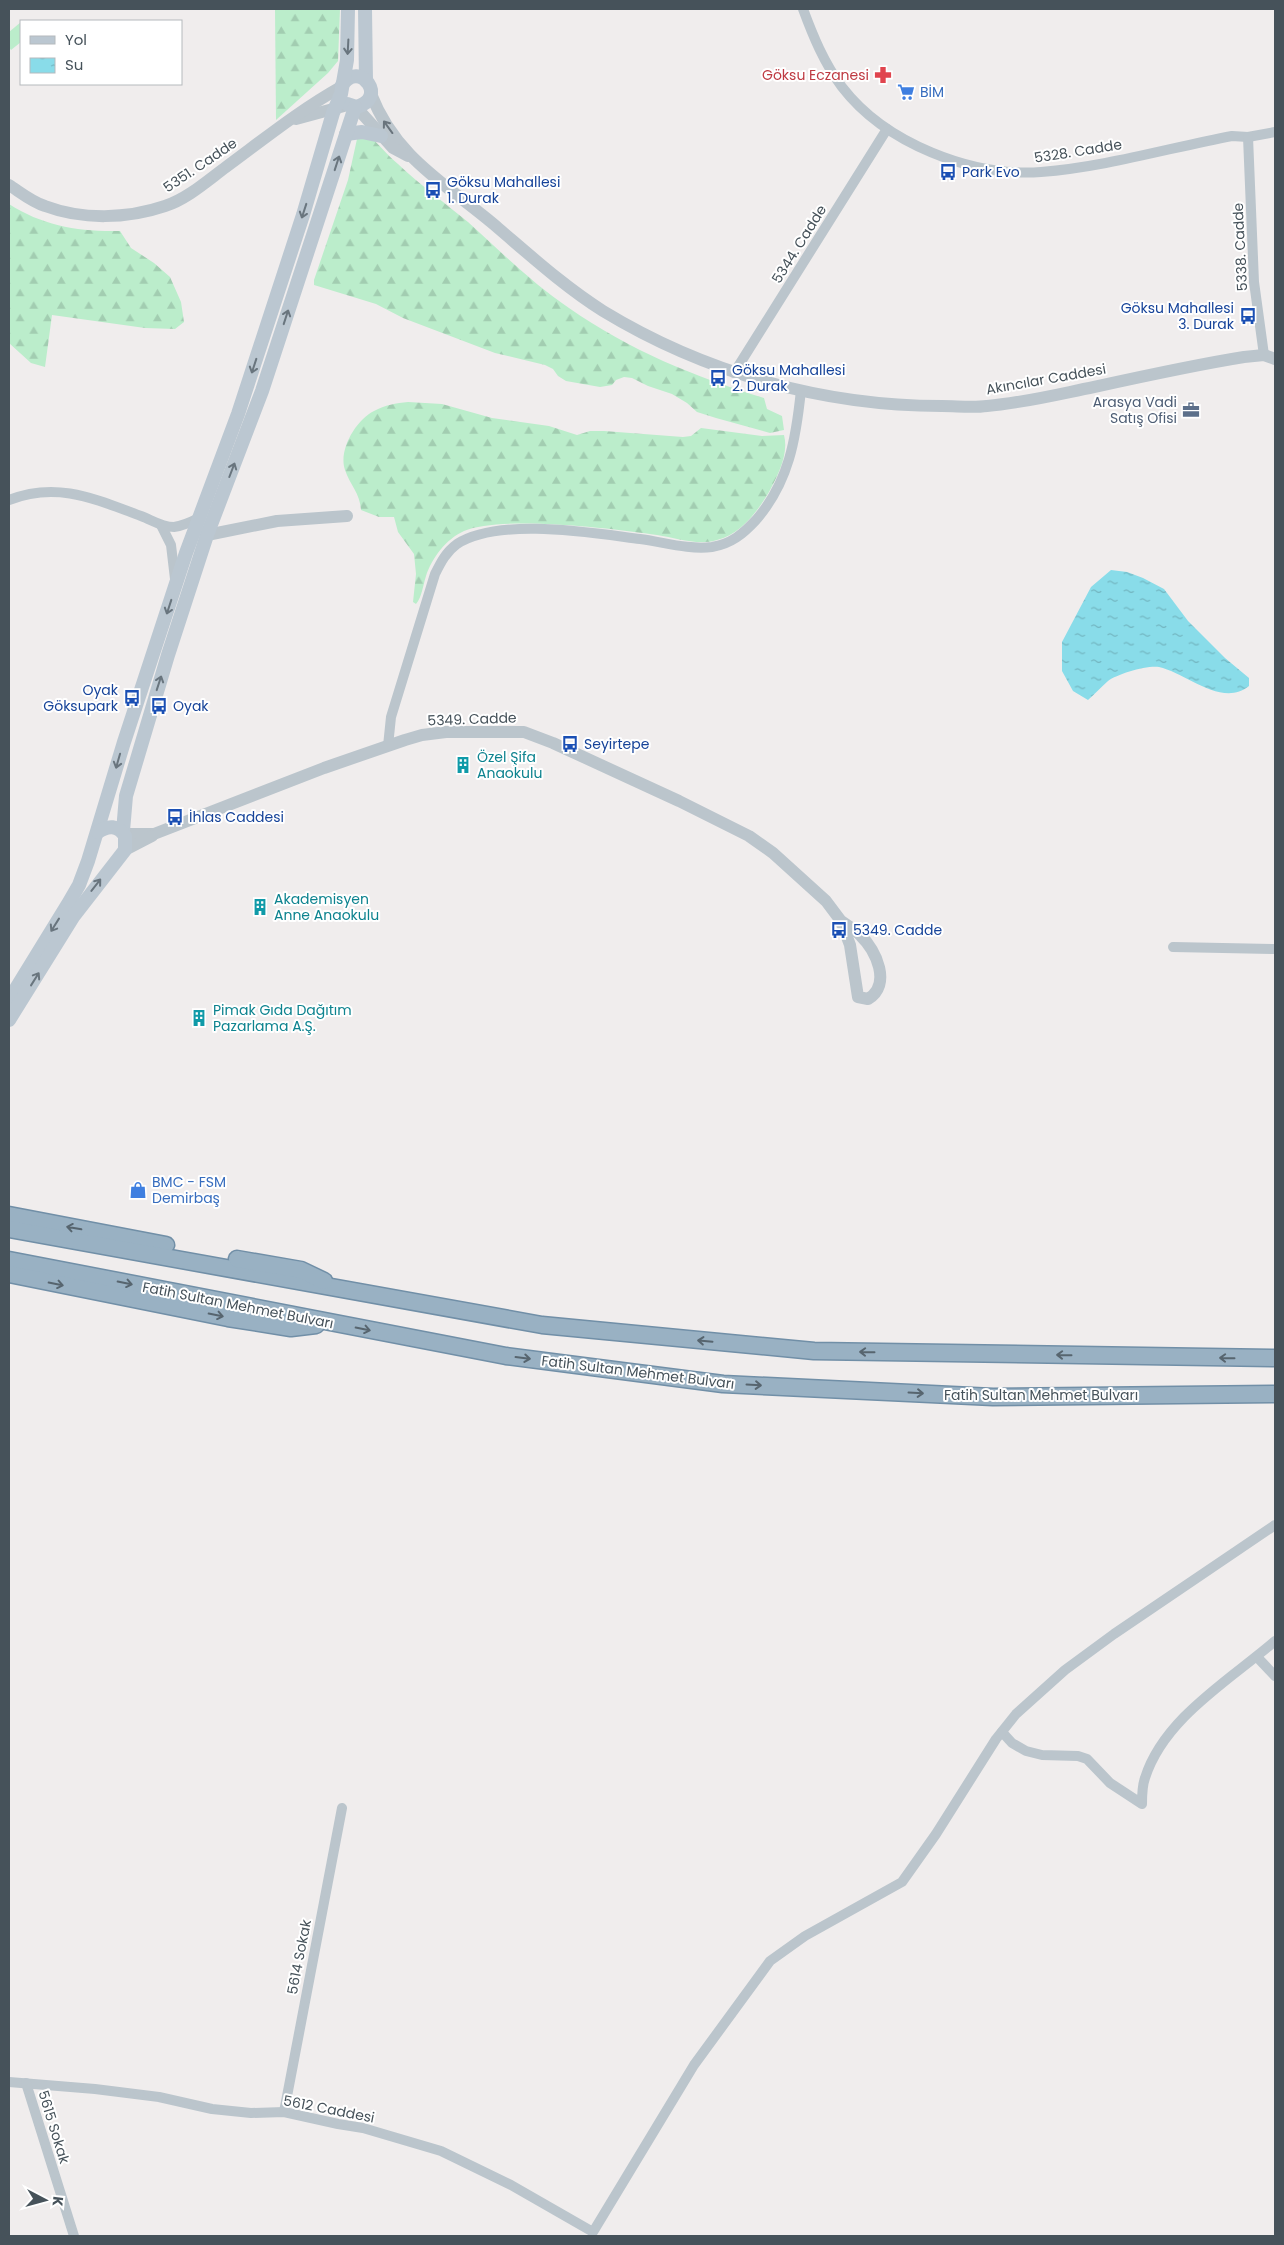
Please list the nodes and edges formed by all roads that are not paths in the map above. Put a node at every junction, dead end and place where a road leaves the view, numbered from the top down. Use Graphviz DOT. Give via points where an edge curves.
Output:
graph roads {
  1 [pos="348,9"];
  2 [pos="365,9"];
  3 [pos="803,9"];
  4 [pos="369,87"];
  5 [pos="346,99"];
  6 [pos="318,112"];
  7 [pos="286,123"];
  8 [pos="329,126"];
  9 [pos="888,129"];
  10 [pos="1275,132"];
  11 [pos="346,134"];
  12 [pos="380,136"];
  13 [pos="1248,136"];
  14 [pos="411,158"];
  15 [pos="9,185"];
  16 [pos="1270,357"];
  17 [pos="734,373"];
  18 [pos="801,390"];
  19 [pos="9,500"];
  20 [pos="205,515"];
  21 [pos="347,516"];
  22 [pos="161,526"];
  23 [pos="206,535"];
  24 [pos="175,586"];
  25 [pos="388,746"];
  26 [pos="123,833"];
  27 [pos="154,834"];
  28 [pos="96,838"];
  29 [pos="123,852"];
  30 [pos="842,922"];
  31 [pos="1173,947"];
  32 [pos="1275,949"];
  33 [pos="9,1000"];
  34 [pos="9,1020"];
  35 [pos="9,1216"];
  36 [pos="9,1228"];
  37 [pos="9,1260"];
  38 [pos="9,1274"];
  39 [pos="341,1290"];
  40 [pos="334,1323"];
  41 [pos="1275,1358"];
  42 [pos="1275,1394"];
  43 [pos="1275,1525"];
  44 [pos="1275,1641"];
  45 [pos="1257,1657"];
  46 [pos="1275,1676"];
  47 [pos="1002,1732"];
  48 [pos="342,1808"];
  49 [pos="9,2082"];
  50 [pos="26,2083"];
  51 [pos="284,2112"];
  52 [pos="74,2236"];
  1 -- 5 [label="main road, one-way"];
  2 -- 4 [label="main road"];
  3 -- 9 [label="street, 5328. Cadde" via="817,44 843,88"];
  4 -- 5 [label="main road" via="366,103"];
  4 -- 5 [label="main road" via="353,76 345,81"];
  14 -- 4 [label="street, Akıncılar Caddesi, one-way" via="381,118"];
  5 -- 6 [label="street, 5351. Cadde"];
  5 -- 7 [label="street, 5351. Cadde" via="302,110"];
  5 -- 8 [label="main road"];
  5 -- 11 [label="main road"];
  5 -- 12 [label="street, Akıncılar Caddesi"];
  6 -- 7 [label="street, 5351. Cadde"];
  6 -- 8 [label="street" via="326,114"];
  7 -- 15 [label="street, 5351. Cadde" via="190,194 166,206 132,214 98,216 62,212 42,205"];
  8 -- 20 [label="main road, one-way"];
  9 -- 13 [label="street, 5328. Cadde" via="909,142 955,160 989,170 1023,173 1075,168 1232,136"];
  9 -- 17 [label="street, 5344. Cadde"];
  10 -- 13 [label="street, 5328. Cadde"];
  11 -- 12 [label="main road" via="362,132"];
  20 -- 11 [label="main road, one-way" via="262,391"];
  12 -- 14 [label="street, Akıncılar Caddesi"];
  13 -- 16 [label="street, 5338. Cadde" via="1254,282"];
  14 -- 17 [label="street, Akıncılar Caddesi" via="540,265 601,309 662,342"];
  16 -- 18 [label="street, Akıncılar Caddesi" via="1209,363 986,406 866,403"];
  17 -- 18 [label="street, Akıncılar Caddesi"];
  18 -- 25 [label="street" via="797,432 780,485 766,508 747,529 725,544 698,547 584,533 511,530 470,538 449,551 442,559 430,591 391,717"];
  19 -- 22 [label="street" via="34,492 83,495"];
  20 -- 22 [label="street" via="180,526"];
  20 -- 23 [label="main road"];
  20 -- 24 [label="main road"];
  21 -- 23 [label="street" via="277,521"];
  22 -- 24 [label="street" via="171,545"];
  26 -- 23 [label="main road, one-way" via="126,796 135,760"];
  24 -- 28 [label="main road, one-way"];
  25 -- 27 [label="street, 5349. Cadde"];
  25 -- 30 [label="street, 5349. Cadde" via="422,735 446,732 509,731 541,737 749,836 826,901"];
  26 -- 27 [label="street, 5349. Cadde"];
  26 -- 28 [label="main road" via="113,826"];
  26 -- 29 [label="main road" via="127,840"];
  27 -- 29 [label="street"];
  28 -- 29 [label="main road" via="99,852 108,858"];
  28 -- 33 [label="main road, one-way" via="79,885"];
  34 -- 29 [label="main road, one-way" via="73,917"];
  30 -- 30 [label="street, 5349. Cadde" via="850,945 858,997 868,999 876,993 879,983 877,961 861,936"];
  31 -- 32 [label="street"];
  39 -- 35 [label="highway, one-way" via="301,1270"];
  36 -- 39 [label="highway"];
  37 -- 40 [label="highway, Fatih Sultan Mehmet Bulvarı, one-way"];
  38 -- 40 [label="highway, one-way" via="291,1328"];
  41 -- 39 [label="highway, one-way" via="814,1351 542,1325"];
  40 -- 42 [label="highway, Fatih Sultan Mehmet Bulvarı, one-way" via="506,1356 723,1384 992,1397"];
  43 -- 47 [label="street" via="1065,1670 1016,1714"];
  44 -- 45 [label="street"];
  45 -- 46 [label="street"];
  45 -- 47 [label="street" via="1216,1687 1172,1730 1150,1764 1144,1780 1142,1804 1110,1783 1087,1759 1026,1751"];
  47 -- 51 [label="street, 5612 Caddesi" via="902,1882 805,1936 770,1961 694,2066 593,2232 511,2185 441,2152 363,2128"];
  48 -- 51 [label="street, 5614 Sokak"];
  49 -- 50 [label="street, 5612 Caddesi"];
  50 -- 51 [label="street, 5612 Caddesi" via="159,2097 222,2110"];
  50 -- 52 [label="street, 5615 Sokak"];
}
